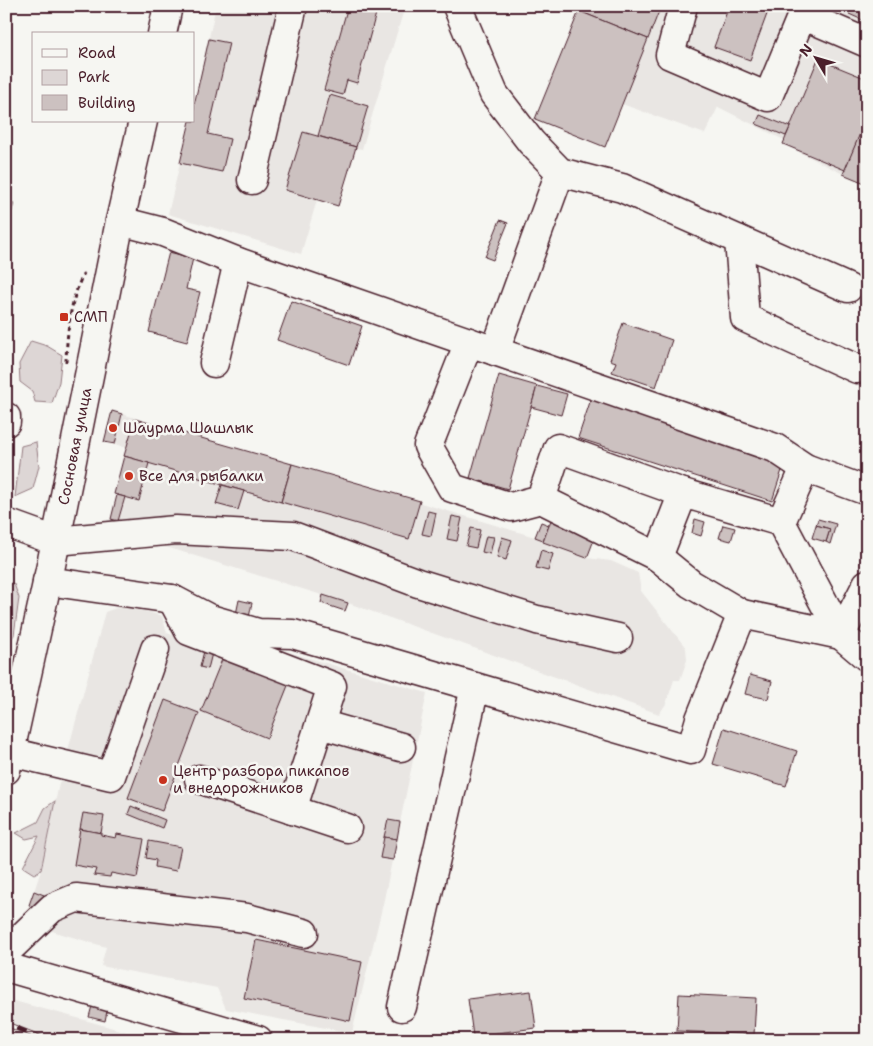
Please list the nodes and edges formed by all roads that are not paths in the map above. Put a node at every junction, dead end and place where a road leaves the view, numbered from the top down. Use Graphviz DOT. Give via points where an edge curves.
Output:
graph roads {
  1 [pos="168,6"];
  2 [pos="293,6"];
  3 [pos="457,6"];
  4 [pos="683,6"];
  5 [pos="803,10"];
  6 [pos="162,32"];
  7 [pos="867,43"];
  8 [pos="143,122"];
  9 [pos="560,172"];
  10 [pos="252,180"];
  11 [pos="120,221"];
  12 [pos="739,240"];
  13 [pos="238,262"];
  14 [pos="848,288"];
  15 [pos="468,342"];
  16 [pos="495,351"];
  17 [pos="214,364"];
  18 [pos="856,370"];
  19 [pos="6,417"];
  20 [pos="6,422"];
  21 [pos="805,468"];
  22 [pos="867,491"];
  23 [pos="683,492"];
  24 [pos="541,499"];
  25 [pos="781,522"];
  26 [pos="6,523"];
  27 [pos="56,541"];
  28 [pos="658,557"];
  29 [pos="47,581"];
  30 [pos="867,584"];
  31 [pos="172,599"];
  32 [pos="742,614"];
  33 [pos="841,635"];
  34 [pos="618,638"];
  35 [pos="155,649"];
  36 [pos="867,657"];
  37 [pos="475,687"];
  38 [pos="320,724"];
  39 [pos="401,746"];
  40 [pos="8,761"];
  41 [pos="199,779"];
  42 [pos="292,810"];
  43 [pos="347,828"];
  44 [pos="304,933"];
  45 [pos="6,952"];
  46 [pos="6,967"];
  47 [pos="402,1007"];
  48 [pos="258,1040"];
  1 -- 6 [label="main road"];
  2 -- 10 [label="main road"];
  3 -- 9 [label="main road" via="494,94 531,142"];
  4 -- 5 [label="main road" via="670,55 768,97"];
  5 -- 7 [label="main road"];
  8 -- 11 [label="main road, Сосновая улица"];
  9 -- 12 [label="main road" via="622,188"];
  9 -- 16 [label="main road"];
  11 -- 13 [label="main road" via="163,232"];
  11 -- 27 [label="main road, Сосновая улица"];
  12 -- 14 [label="main road"];
  12 -- 18 [label="main road" via="745,318"];
  13 -- 15 [label="main road"];
  13 -- 17 [label="main road"];
  15 -- 16 [label="main road"];
  15 -- 24 [label="main road" via="428,446 452,488 511,507"];
  16 -- 21 [label="main road" via="775,448"];
  19 -- 20 [label="main road"];
  21 -- 22 [label="main road"];
  21 -- 25 [label="main road"];
  23 -- 24 [label="main road" via="558,448"];
  23 -- 25 [label="main road"];
  23 -- 28 [label="main road"];
  24 -- 28 [label="main road"];
  25 -- 33 [label="main road"];
  26 -- 27 [label="main road"];
  27 -- 29 [label="main road, Сосновая улица"];
  27 -- 34 [label="main road" via="176,530 293,536 418,583 537,620"];
  28 -- 32 [label="main road" via="691,584"];
  29 -- 31 [label="main road"];
  29 -- 40 [label="main road, Сосновая улица"];
  30 -- 33 [label="main road"];
  31 -- 37 [label="main road" via="210,619 258,633 293,634"];
  31 -- 38 [label="main road" via="189,631 332,686"];
  32 -- 33 [label="main road"];
  32 -- 37 [label="main road" via="700,718 691,750"];
  33 -- 36 [label="main road"];
  35 -- 40 [label="main road" via="111,776"];
  37 -- 47 [label="main road"];
  38 -- 39 [label="main road"];
  38 -- 42 [label="main road"];
  41 -- 42 [label="main road"];
  42 -- 43 [label="main road"];
  44 -- 45 [label="main road" via="247,918 76,898 52,908"];
  46 -- 48 [label="main road"];
}
